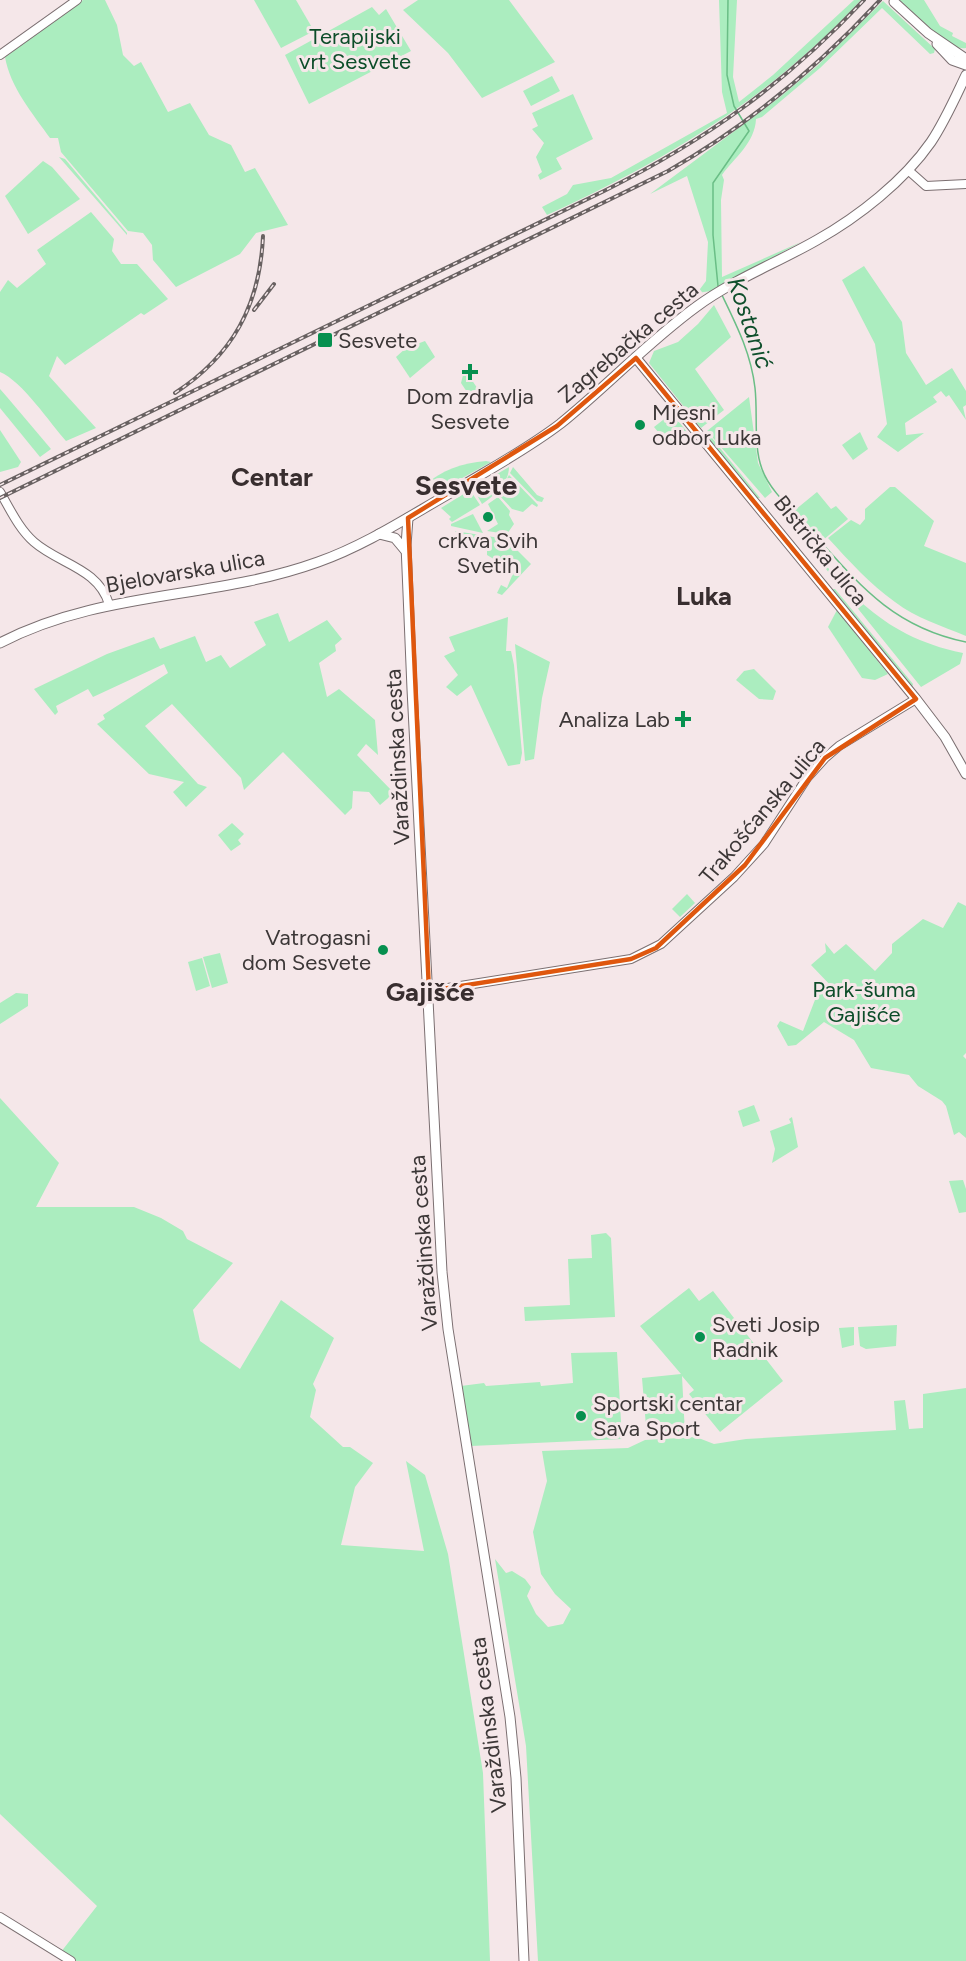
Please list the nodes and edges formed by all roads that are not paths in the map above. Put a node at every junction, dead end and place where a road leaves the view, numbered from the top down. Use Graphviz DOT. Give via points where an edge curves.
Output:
graph roads {
  1 [pos="77,0"];
  2 [pos="894,2"];
  3 [pos="0,55"];
  4 [pos="958,55"];
  5 [pos="966,59"];
  6 [pos="966,65"];
  7 [pos="964,78"];
  8 [pos="908,170"];
  9 [pos="966,184"];
  10 [pos="636,358"];
  11 [pos="0,492"];
  12 [pos="408,518"];
  13 [pos="379,534"];
  14 [pos="406,552"];
  15 [pos="109,604"];
  16 [pos="0,643"];
  17 [pos="916,699"];
  18 [pos="966,774"];
  19 [pos="429,991"];
  20 [pos="0,1917"];
  21 [pos="71,1961"];
  22 [pos="524,1961"];
  1 -- 3 [label="street"];
  2 -- 4 [label="main road"];
  4 -- 5 [label="main road"];
  4 -- 6 [label="main road"];
  4 -- 7 [label="main road"];
  7 -- 8 [label="main road, Zagrebačka cesta" via="933,139"];
  8 -- 9 [label="street" via="926,186"];
  8 -- 10 [label="main road, Zagrebačka cesta" via="832,231 714,295"];
  10 -- 12 [label="main road, Zagrebačka cesta" via="567,418 522,450"];
  10 -- 17 [label="main road, Bistrička ulica"];
  11 -- 15 [label="street" via="33,542 84,572"];
  12 -- 13 [label="main road, Bjelovarska ulica"];
  12 -- 14 [label="main road, Varaždinska cesta"];
  13 -- 14 [label="main road" via="395,538"];
  13 -- 15 [label="main road, Bjelovarska ulica" via="320,561 246,584"];
  14 -- 19 [label="main road, Varaždinska cesta"];
  15 -- 16 [label="main road, Bjelovarska ulica" via="47,622"];
  17 -- 18 [label="main road, Bistrička ulica" via="945,737"];
  17 -- 19 [label="street, Trakošćanska ulica" via="825,758 750,860 656,948 631,959"];
  19 -- 22 [label="main road, Varaždinska cesta" via="446,1310 510,1717"];
  20 -- 21 [label="street"];
}
